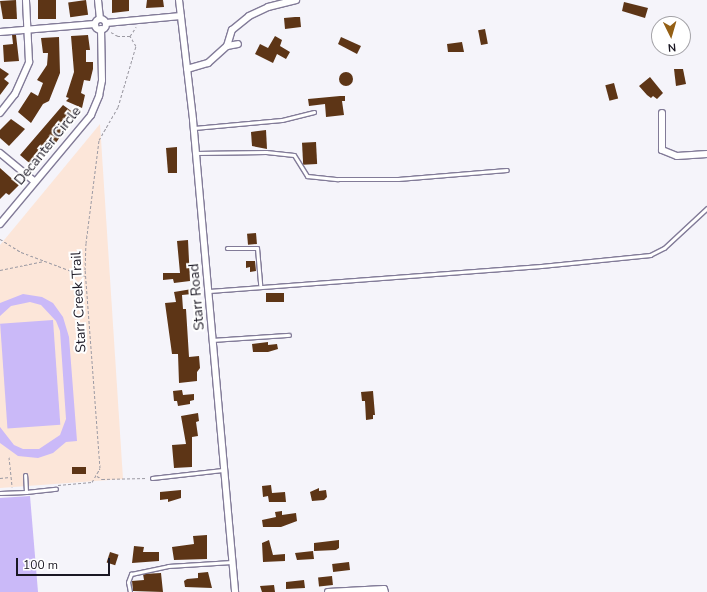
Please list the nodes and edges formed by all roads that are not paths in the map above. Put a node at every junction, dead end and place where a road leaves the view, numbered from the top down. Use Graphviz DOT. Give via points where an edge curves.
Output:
graph roads {
  1 [pos="26,0"];
  2 [pos="98,0"];
  3 [pos="180,0"];
  4 [pos="296,0"];
  5 [pos="181,16"];
  6 [pos="100,18"];
  7 [pos="106,23"];
  8 [pos="95,24"];
  9 [pos="101,29"];
  10 [pos="28,30"];
  11 [pos="0,32"];
  12 [pos="238,44"];
  13 [pos="227,46"];
  14 [pos="187,69"];
  15 [pos="314,112"];
  16 [pos="0,113"];
  17 [pos="662,113"];
  18 [pos="194,128"];
  19 [pos="0,153"];
  20 [pos="196,153"];
  21 [pos="707,154"];
  22 [pos="507,170"];
  23 [pos="35,182"];
  24 [pos="707,208"];
  25 [pos="0,224"];
  26 [pos="227,248"];
  27 [pos="260,285"];
  28 [pos="209,291"];
  29 [pos="289,335"];
  30 [pos="214,340"];
  31 [pos="225,470"];
  32 [pos="24,475"];
  33 [pos="152,478"];
  34 [pos="56,487"];
  35 [pos="26,492"];
  36 [pos="0,493"];
  37 [pos="232,562"];
  38 [pos="384,590"];
  39 [pos="130,592"];
  40 [pos="235,592"];
  41 [pos="328,592"];
  1 -- 10 [label="street"];
  2 -- 6 [label="street"];
  3 -- 5 [label="street, Starr Road"];
  4 -- 13 [label="street" via="268,6 249,16 232,30"];
  5 -- 7 [label="street"];
  5 -- 14 [label="street, Starr Road"];
  6 -- 7 [label="street"];
  6 -- 8 [label="street"];
  7 -- 9 [label="street"];
  8 -- 9 [label="street"];
  8 -- 10 [label="street"];
  9 -- 23 [label="street, Decanter Circle" via="103,63 99,96 91,114"];
  10 -- 11 [label="street"];
  10 -- 16 [label="street" via="30,52 25,75 15,94"];
  12 -- 13 [label="street"];
  13 -- 14 [label="street" via="208,63"];
  14 -- 18 [label="street, Starr Road"];
  15 -- 18 [label="lane" via="282,120"];
  17 -- 21 [label="street" via="662,150 677,156"];
  18 -- 20 [label="street, Starr Road"];
  19 -- 23 [label="street"];
  20 -- 22 [label="lane" via="266,152 294,155 307,176 338,179 398,179"];
  20 -- 28 [label="street, Starr Road"];
  23 -- 25 [label="street, Decanter Circle"];
  24 -- 27 [label="lane" via="656,254 541,266"];
  26 -- 27 [label="lane" via="256,248"];
  27 -- 28 [label="lane"];
  28 -- 30 [label="street, Starr Road"];
  29 -- 30 [label="lane"];
  30 -- 31 [label="street, Starr Road"];
  31 -- 33 [label="lane"];
  31 -- 37 [label="street, Starr Road"];
  32 -- 35 [label="lane"];
  34 -- 35 [label="lane"];
  35 -- 36 [label="lane"];
  37 -- 39 [label="lane" via="168,566 131,574 128,582"];
  37 -- 40 [label="street, Starr Road"];
  38 -- 41 [label="street"];
}
